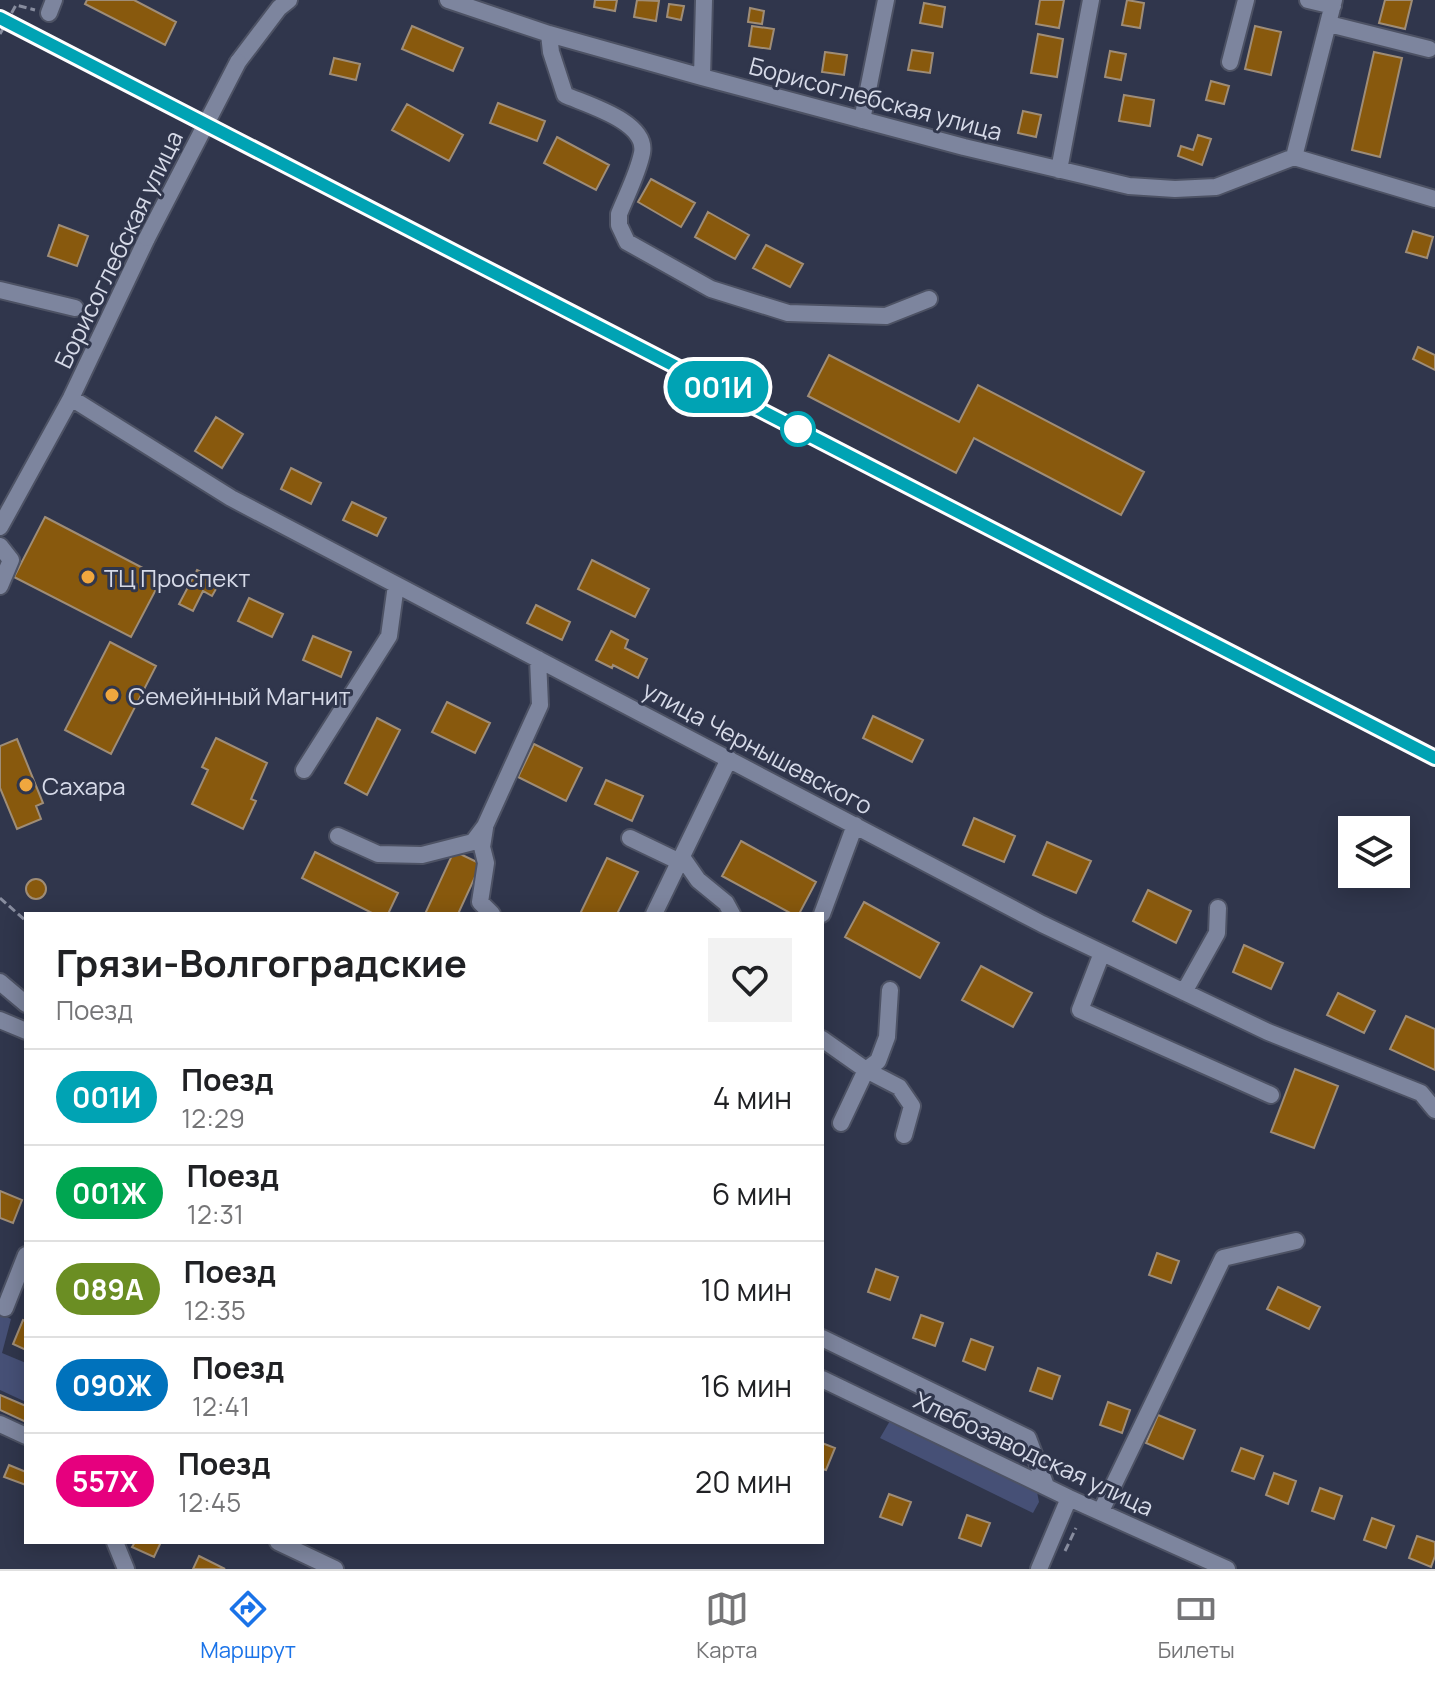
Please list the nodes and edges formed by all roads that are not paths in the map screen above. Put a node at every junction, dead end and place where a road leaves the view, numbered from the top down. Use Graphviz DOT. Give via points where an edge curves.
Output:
graph roads {
  1 [pos="289,0"];
  2 [pos="448,0"];
  3 [pos="480,0"];
  4 [pos="704,0"];
  5 [pos="886,0"];
  6 [pos="1091,0"];
  7 [pos="1246,0"];
  8 [pos="1308,0"];
  9 [pos="1334,3"];
  10 [pos="494,15"];
  11 [pos="1329,24"];
  12 [pos="549,34"];
  13 [pos="1429,49"];
  14 [pos="1230,62"];
  15 [pos="702,77"];
  16 [pos="862,120"];
  17 [pos="1294,157"];
  18 [pos="1059,170"];
  19 [pos="1435,199"];
  20 [pos="0,290"];
  21 [pos="929,299"];
  22 [pos="75,308"];
  23 [pos="71,398"];
  24 [pos="0,527"];
  25 [pos="0,546"];
  26 [pos="396,585"];
  27 [pos="0,586"];
  28 [pos="538,659"];
  29 [pos="729,759"];
  30 [pos="304,770"];
  31 [pos="855,825"];
  32 [pos="485,826"];
  33 [pos="338,836"];
  34 [pos="630,838"];
  35 [pos="681,859"];
  36 [pos="1218,908"];
  37 [pos="490,912"];
  38 [pos="655,912"];
  39 [pos="731,912"];
  40 [pos="823,912"];
  41 [pos="1102,953"];
  42 [pos="0,982"];
  43 [pos="890,990"];
  44 [pos="1184,992"];
  45 [pos="24,1002"];
  46 [pos="0,1020"];
  47 [pos="24,1030"];
  48 [pos="824,1040"];
  49 [pos="866,1070"];
  50 [pos="1428,1090"];
  51 [pos="1271,1095"];
  52 [pos="1435,1110"];
  53 [pos="841,1123"];
  54 [pos="904,1135"];
  55 [pos="1296,1241"];
  56 [pos="24,1260"];
  57 [pos="5,1308"];
  58 [pos="824,1339"];
  59 [pos="824,1380"];
  60 [pos="0,1424"];
  61 [pos="24,1435"];
  62 [pos="1046,1486"];
  63 [pos="1069,1498"];
  64 [pos="1101,1511"];
  65 [pos="116,1544"];
  66 [pos="282,1544"];
  67 [pos="126,1569"];
  68 [pos="335,1569"];
  69 [pos="1039,1569"];
  70 [pos="1227,1569"];
  1 -- 23 [label="street, Борисоглебская улица, bridge" via="238,62"];
  2 -- 10 [label="street, Борисоглебская улица"];
  3 -- 10 [label="street"];
  4 -- 15 [label="street"];
  5 -- 16 [label="street"];
  6 -- 18 [label="street"];
  7 -- 14 [label="street"];
  8 -- 9 [label="street"];
  9 -- 11 [label="street"];
  10 -- 12 [label="street, Борисоглебская улица"];
  11 -- 13 [label="street"];
  11 -- 17 [label="street"];
  12 -- 15 [label="street, Борисоглебская улица"];
  12 -- 21 [label="street" via="565,95 627,124 641,138 642,151 619,214 627,242 711,289 788,313 886,316"];
  15 -- 16 [label="street, Борисоглебская улица"];
  16 -- 18 [label="street, Борисоглебская улица"];
  17 -- 18 [label="street, Борисоглебская улица" via="1216,187 1129,186"];
  17 -- 19 [label="street"];
  20 -- 22 [label="street"];
  23 -- 24 [label="street, Борисоглебская улица"];
  23 -- 26 [label="street, улица Чернышевского" via="231,498"];
  25 -- 27 [label="street" via="11,560"];
  26 -- 28 [label="street, улица Чернышевского"];
  26 -- 30 [label="street" via="389,636"];
  28 -- 29 [label="street, улица Чернышевского"];
  28 -- 32 [label="street" via="540,705"];
  29 -- 31 [label="street, улица Чернышевского"];
  29 -- 35 [label="street"];
  31 -- 40 [label="street"];
  31 -- 41 [label="street, улица Чернышевского"];
  32 -- 33 [label="street" via="473,842 422,855 378,854"];
  32 -- 37 [label="street" via="480,902"];
  34 -- 35 [label="street"];
  35 -- 38 [label="street"];
  35 -- 39 [label="street"];
  36 -- 44 [label="street" via="1217,933"];
  41 -- 44 [label="street, улица Чернышевского"];
  41 -- 51 [label="street" via="1080,1010"];
  42 -- 45 [label="street"];
  43 -- 49 [label="street" via="887,1037 878,1061"];
  44 -- 50 [label="street, улица Чернышевского" via="1268,1032"];
  46 -- 47 [label="street"];
  48 -- 49 [label="street"];
  49 -- 53 [label="street"];
  49 -- 54 [label="street" via="899,1087 912,1106"];
  50 -- 52 [label="street, улица Чернышевского"];
  55 -- 64 [label="street" via="1223,1258"];
  56 -- 57 [label="street"];
  58 -- 62 [label="street" via="1028,1438"];
  59 -- 62 [label="street, Хлебозаводская улица"];
  60 -- 61 [label="street"];
  62 -- 63 [label="street, Хлебозаводская улица"];
  63 -- 64 [label="street, Хлебозаводская улица"];
  63 -- 69 [label="street"];
  64 -- 70 [label="street, Хлебозаводская улица"];
  65 -- 67 [label="street"];
  66 -- 68 [label="street"];
}
